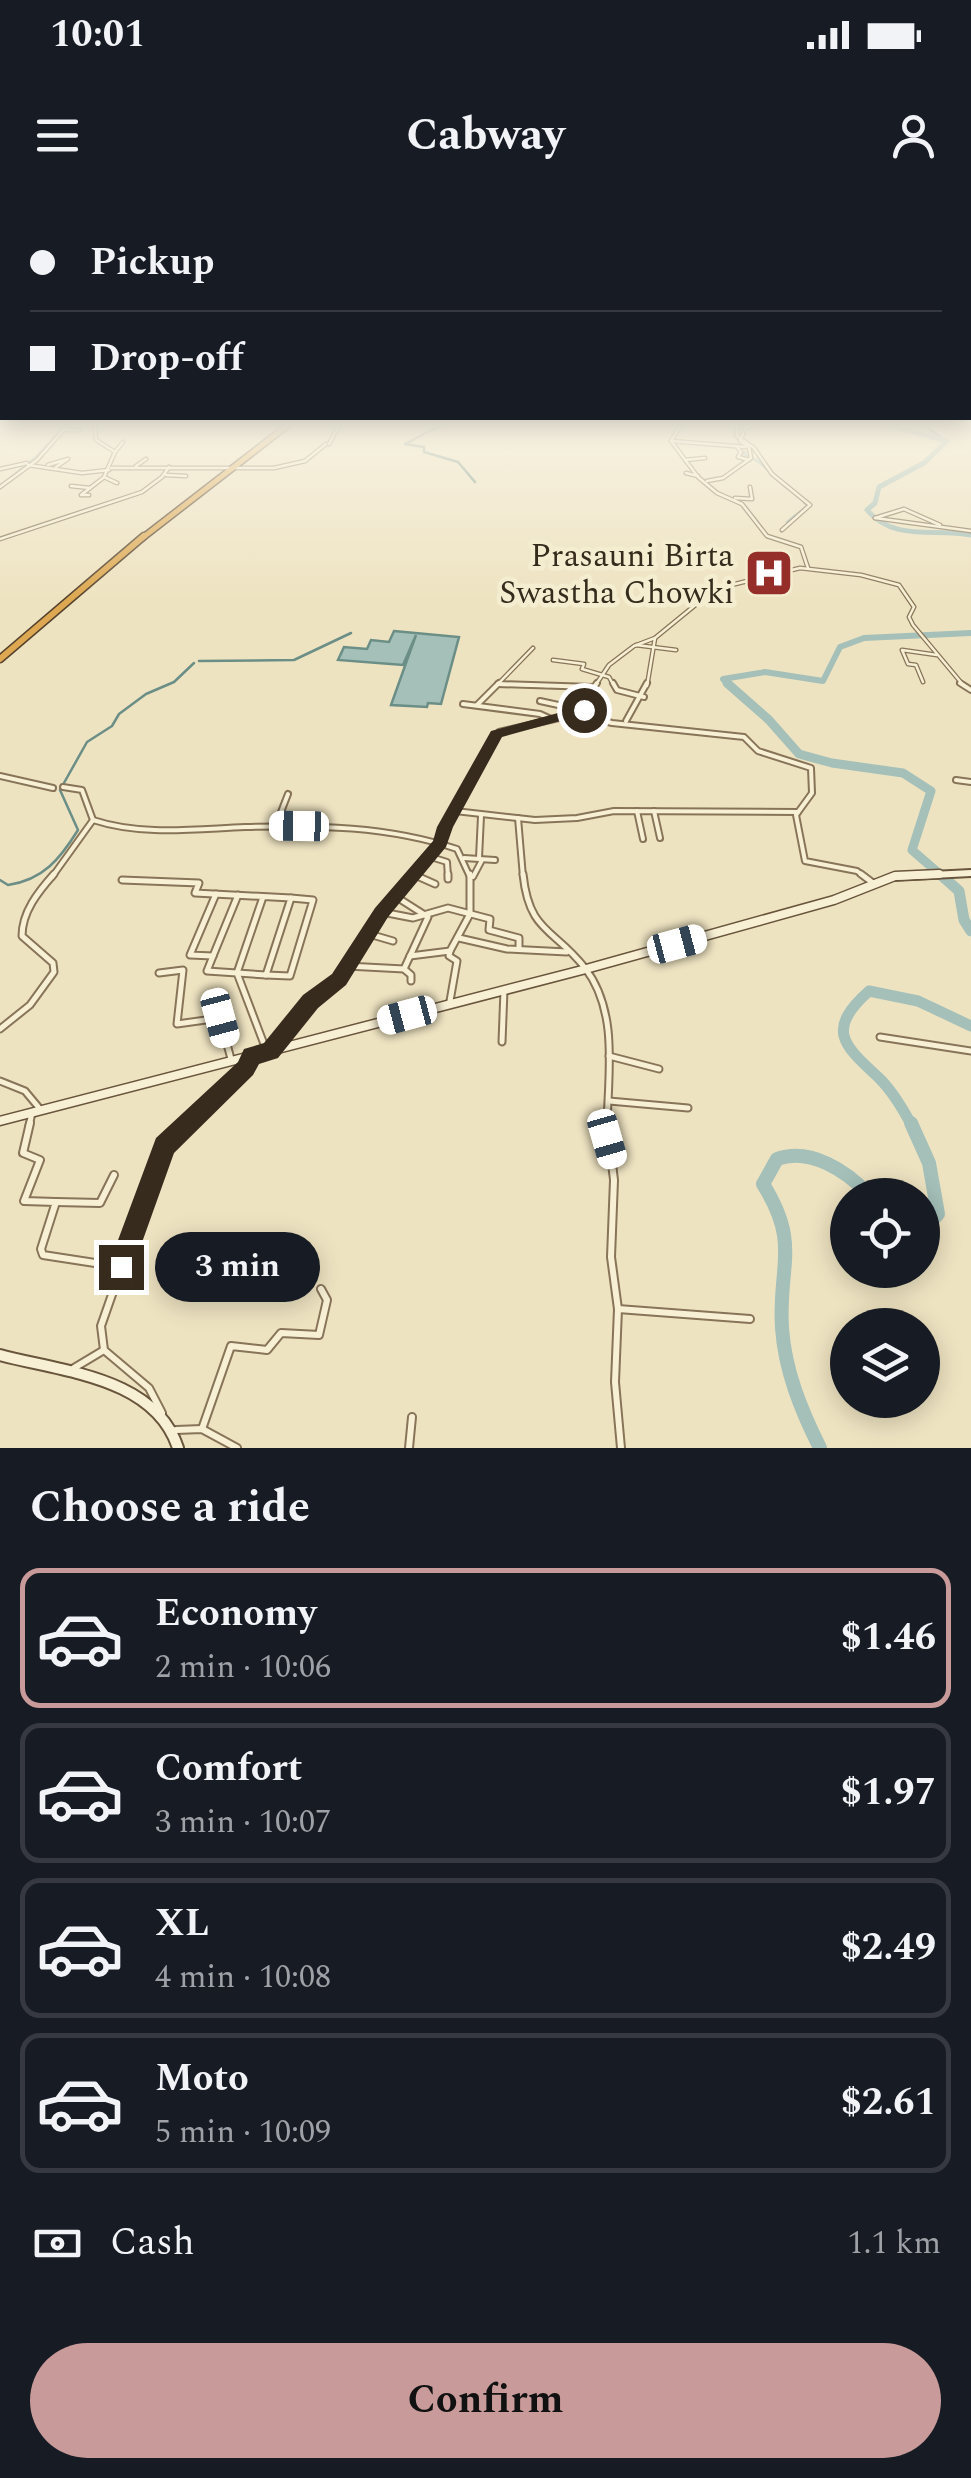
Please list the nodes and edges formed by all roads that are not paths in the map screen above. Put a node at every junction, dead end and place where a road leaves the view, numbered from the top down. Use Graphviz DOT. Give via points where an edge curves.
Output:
graph roads {
  1 [pos="95,483"];
  2 [pos="151,483"];
  3 [pos="209,483"];
  4 [pos="709,483"];
  5 [pos="783,483"];
  6 [pos="71,486"];
  7 [pos="90,488"];
  8 [pos="750,488"];
  9 [pos="88,495"];
  10 [pos="733,499"];
  11 [pos="947,526"];
  12 [pos="782,530"];
  13 [pos="971,531"];
  14 [pos="0,539"];
  15 [pos="808,568"];
  16 [pos="655,638"];
  17 [pos="636,645"];
  18 [pos="534,648"];
  19 [pos="653,648"];
  20 [pos="676,650"];
  21 [pos="938,655"];
  22 [pos="0,658"];
  23 [pos="554,660"];
  24 [pos="603,675"];
  25 [pos="923,682"];
  26 [pos="498,684"];
  27 [pos="594,687"];
  28 [pos="971,690"];
  29 [pos="644,697"];
  30 [pos="540,701"];
  31 [pos="463,704"];
  32 [pos="476,706"];
  33 [pos="580,708"];
  34 [pos="595,713"];
  35 [pos="576,714"];
  36 [pos="551,719"];
  37 [pos="626,722"];
  38 [pos="0,776"];
  39 [pos="956,780"];
  40 [pos="971,782"];
  41 [pos="63,787"];
  42 [pos="53,788"];
  43 [pos="288,794"];
  44 [pos="637,810"];
  45 [pos="454,811"];
  46 [pos="654,811"];
  47 [pos="798,812"];
  48 [pos="480,816"];
  49 [pos="518,818"];
  50 [pos="93,820"];
  51 [pos="276,825"];
  52 [pos="660,838"];
  53 [pos="643,839"];
  54 [pos="440,843"];
  55 [pos="431,857"];
  56 [pos="464,858"];
  57 [pos="481,858"];
  58 [pos="496,860"];
  59 [pos="971,873"];
  60 [pos="415,875"];
  61 [pos="473,877"];
  62 [pos="448,879"];
  63 [pos="122,880"];
  64 [pos="435,884"];
  65 [pos="876,887"];
  66 [pos="216,894"];
  67 [pos="238,895"];
  68 [pos="264,896"];
  69 [pos="396,896"];
  70 [pos="292,898"];
  71 [pos="382,912"];
  72 [pos="424,912"];
  73 [pos="471,916"];
  74 [pos="367,933"];
  75 [pos="459,938"];
  76 [pos="393,941"];
  77 [pos="520,948"];
  78 [pos="450,951"];
  79 [pos="567,952"];
  80 [pos="213,956"];
  81 [pos="410,956"];
  82 [pos="347,966"];
  83 [pos="404,969"];
  84 [pos="586,969"];
  85 [pos="159,973"];
  86 [pos="236,974"];
  87 [pos="266,975"];
  88 [pos="411,981"];
  89 [pos="504,990"];
  90 [pos="451,1004"];
  91 [pos="0,1029"];
  92 [pos="880,1037"];
  93 [pos="502,1042"];
  94 [pos="269,1052"];
  95 [pos="971,1052"];
  96 [pos="252,1056"];
  97 [pos="608,1056"];
  98 [pos="232,1061"];
  99 [pos="659,1069"];
  100 [pos="0,1081"];
  101 [pos="609,1101"];
  102 [pos="688,1108"];
  103 [pos="37,1112"];
  104 [pos="0,1121"];
  105 [pos="114,1175"];
  106 [pos="56,1202"];
  107 [pos="121,1267"];
  108 [pos="321,1289"];
  109 [pos="618,1309"];
  110 [pos="750,1318"];
  111 [pos="104,1350"];
  112 [pos="1,1359"];
  113 [pos="66,1372"];
  114 [pos="162,1413"];
  115 [pos="412,1417"];
  116 [pos="176,1430"];
  117 [pos="202,1430"];
  118 [pos="178,1448"];
  119 [pos="238,1448"];
  120 [pos="410,1448"];
  121 [pos="620,1448"];
  1 -- 7 [label="street"];
  2 -- 14 [label="street" via="121,500"];
  3 -- 22 [label="highway"];
  4 -- 10 [label="street"];
  5 -- 12 [label="street" via="810,505"];
  6 -- 7 [label="street"];
  7 -- 9 [label="street" via="82,494"];
  8 -- 10 [label="street" via="752,499"];
  10 -- 15 [label="street" via="767,536 801,547"];
  11 -- 11 [label="street" via="905,528 875,518 904,509"];
  11 -- 13 [label="street"];
  15 -- 16 [label="street" via="715,589"];
  15 -- 21 [label="street" via="899,585 914,607 912,625"];
  16 -- 17 [label="street"];
  16 -- 19 [label="street"];
  17 -- 19 [label="street"];
  17 -- 24 [label="street"];
  18 -- 26 [label="street"];
  19 -- 20 [label="street"];
  19 -- 29 [label="street"];
  21 -- 25 [label="street" via="902,650"];
  21 -- 28 [label="street"];
  23 -- 24 [label="street"];
  24 -- 27 [label="street"];
  24 -- 29 [label="street" via="617,690"];
  26 -- 27 [label="street"];
  26 -- 32 [label="street"];
  27 -- 33 [label="street"];
  29 -- 37 [label="street"];
  30 -- 33 [label="street"];
  31 -- 32 [label="street"];
  32 -- 36 [label="street"];
  33 -- 34 [label="street"];
  33 -- 35 [label="street"];
  35 -- 36 [label="street"];
  35 -- 37 [label="street"];
  36 -- 45 [label="street" via="496,734"];
  37 -- 47 [label="street" via="744,738 758,751 806,765 812,793"];
  38 -- 42 [label="street"];
  39 -- 40 [label="street"];
  41 -- 50 [label="street" via="82,790"];
  43 -- 51 [label="street"];
  44 -- 46 [label="street"];
  44 -- 49 [label="street"];
  44 -- 53 [label="street"];
  45 -- 48 [label="street"];
  45 -- 54 [label="street"];
  46 -- 47 [label="street"];
  46 -- 52 [label="street"];
  47 -- 65 [label="street" via="805,861 864,873"];
  48 -- 49 [label="street"];
  48 -- 57 [label="street"];
  49 -- 79 [label="street" via="526,904"];
  50 -- 51 [label="street" via="142,830"];
  50 -- 91 [label="street" via="34,897 21,930 54,972 30,1005"];
  51 -- 54 [label="street"];
  54 -- 55 [label="street"];
  54 -- 56 [label="street"];
  55 -- 60 [label="street"];
  55 -- 62 [label="street" via="447,862"];
  56 -- 57 [label="street"];
  56 -- 61 [label="street"];
  57 -- 58 [label="street"];
  57 -- 61 [label="street"];
  59 -- 65 [label="main road" via="895,876"];
  60 -- 64 [label="street"];
  60 -- 69 [label="street"];
  61 -- 73 [label="street"];
  63 -- 66 [label="street" via="200,882 195,893"];
  65 -- 84 [label="main road"];
  66 -- 67 [label="street"];
  66 -- 80 [label="street" via="190,954"];
  67 -- 68 [label="street"];
  67 -- 80 [label="street"];
  68 -- 70 [label="street"];
  68 -- 86 [label="street"];
  69 -- 71 [label="street"];
  69 -- 72 [label="street"];
  70 -- 87 [label="street"];
  70 -- 87 [label="street" via="312,900 290,976"];
  71 -- 72 [label="street" via="412,918"];
  71 -- 74 [label="street"];
  72 -- 73 [label="street" via="448,908"];
  72 -- 81 [label="street" via="427,926"];
  73 -- 75 [label="street"];
  73 -- 77 [label="street" via="490,920 489,930 519,938"];
  74 -- 76 [label="street"];
  74 -- 82 [label="street"];
  75 -- 77 [label="street"];
  75 -- 78 [label="street"];
  77 -- 79 [label="street"];
  78 -- 81 [label="street"];
  78 -- 90 [label="street" via="457,961"];
  79 -- 84 [label="street"];
  80 -- 86 [label="street" via="208,971"];
  81 -- 83 [label="street"];
  82 -- 83 [label="street"];
  82 -- 94 [label="street"];
  83 -- 88 [label="street"];
  84 -- 89 [label="main road"];
  84 -- 97 [label="street" via="609,1022"];
  85 -- 98 [label="street" via="183,970 177,1024 220,1018"];
  86 -- 87 [label="street"];
  86 -- 94 [label="street"];
  89 -- 90 [label="main road"];
  89 -- 93 [label="street"];
  90 -- 94 [label="main road"];
  92 -- 95 [label="street"];
  94 -- 96 [label="main road"];
  96 -- 98 [label="main road"];
  96 -- 107 [label="street" via="164,1146"];
  97 -- 99 [label="street"];
  97 -- 101 [label="street"];
  98 -- 103 [label="main road"];
  100 -- 103 [label="street" via="25,1091"];
  101 -- 102 [label="street"];
  101 -- 109 [label="street"];
  103 -- 104 [label="main road"];
  103 -- 106 [label="street" via="23,1154 40,1160 24,1201"];
  105 -- 106 [label="street" via="100,1204"];
  106 -- 107 [label="street" via="43,1255"];
  107 -- 111 [label="street" via="101,1326"];
  108 -- 117 [label="street" via="327,1300 319,1334 281,1334 267,1350 231,1346"];
  109 -- 110 [label="street"];
  109 -- 121 [label="street"];
  111 -- 113 [label="street"];
  111 -- 114 [label="street" via="150,1388"];
  112 -- 113 [label="main road"];
  113 -- 114 [label="main road" via="130,1391"];
  114 -- 116 [label="main road"];
  115 -- 120 [label="street"];
  116 -- 117 [label="street"];
  116 -- 118 [label="main road"];
  117 -- 119 [label="street"];
}
